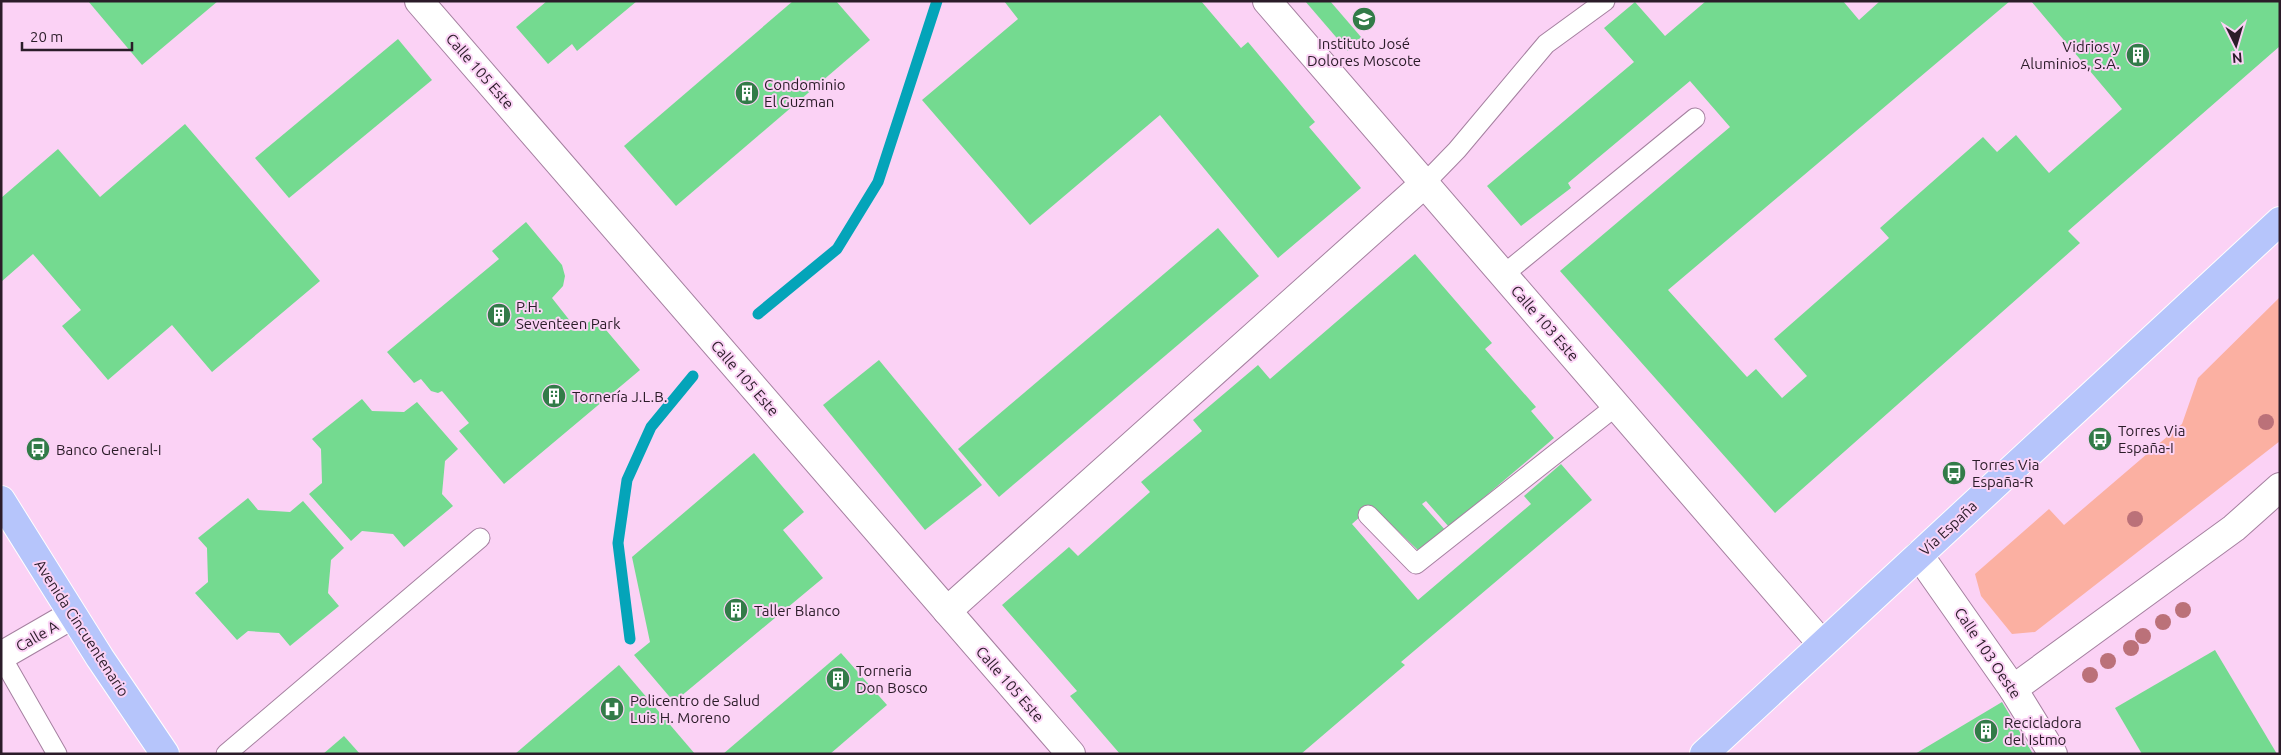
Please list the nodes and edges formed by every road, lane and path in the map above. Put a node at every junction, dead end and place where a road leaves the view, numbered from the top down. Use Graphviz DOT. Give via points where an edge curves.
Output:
graph roads {
  1 [pos="420,1"];
  2 [pos="1266,1"];
  3 [pos="1605,1"];
  4 [pos="1695,118"];
  5 [pos="1424,184"];
  6 [pos="2280,221"];
  7 [pos="1503,275"];
  8 [pos="1616,406"];
  9 [pos="2280,487"];
  10 [pos="1,500"];
  11 [pos="1368,516"];
  12 [pos="480,538"];
  13 [pos="1919,555"];
  14 [pos="947,611"];
  15 [pos="72,615"];
  16 [pos="1822,644"];
  17 [pos="1,656"];
  18 [pos="100,658"];
  19 [pos="2013,689"];
  20 [pos="57,754"];
  21 [pos="148,754"];
  22 [pos="165,754"];
  23 [pos="184,754"];
  24 [pos="226,754"];
  25 [pos="1071,754"];
  26 [pos="1704,754"];
  27 [pos="2053,754"];
  1 -- 14 [label="street, Calle 105 Este"];
  2 -- 5 [label="street, Calle 103 Este"];
  3 -- 5 [label="lane" via="1546,44 1457,150"];
  4 -- 7 [label="lane"];
  5 -- 7 [label="street, Calle 103 Este"];
  5 -- 14 [label="street"];
  6 -- 13 [label="main road, Vía España"];
  7 -- 8 [label="street, Calle 103 Este"];
  8 -- 11 [label="lane" via="1416,564"];
  8 -- 16 [label="street, Calle 103 Este"];
  9 -- 19 [label="street" via="2234,528"];
  10 -- 15 [label="main road, Avenida Cincuentenario"];
  12 -- 24 [label="lane"];
  13 -- 16 [label="main road, Vía España"];
  13 -- 19 [label="street, Calle 103 Oeste"];
  14 -- 25 [label="street, Calle 105 Este"];
  15 -- 17 [label="street, Calle A"];
  15 -- 18 [label="main road, Avenida Cincuentenario"];
  16 -- 26 [label="main road, Vía España"];
  17 -- 20 [label="lane"];
  18 -- 21 [label="main road"];
  18 -- 22 [label="main road, Avenida Cincuentenario"];
  18 -- 23 [label="main road"];
  19 -- 27 [label="street, Calle 103 Oeste"];
}
